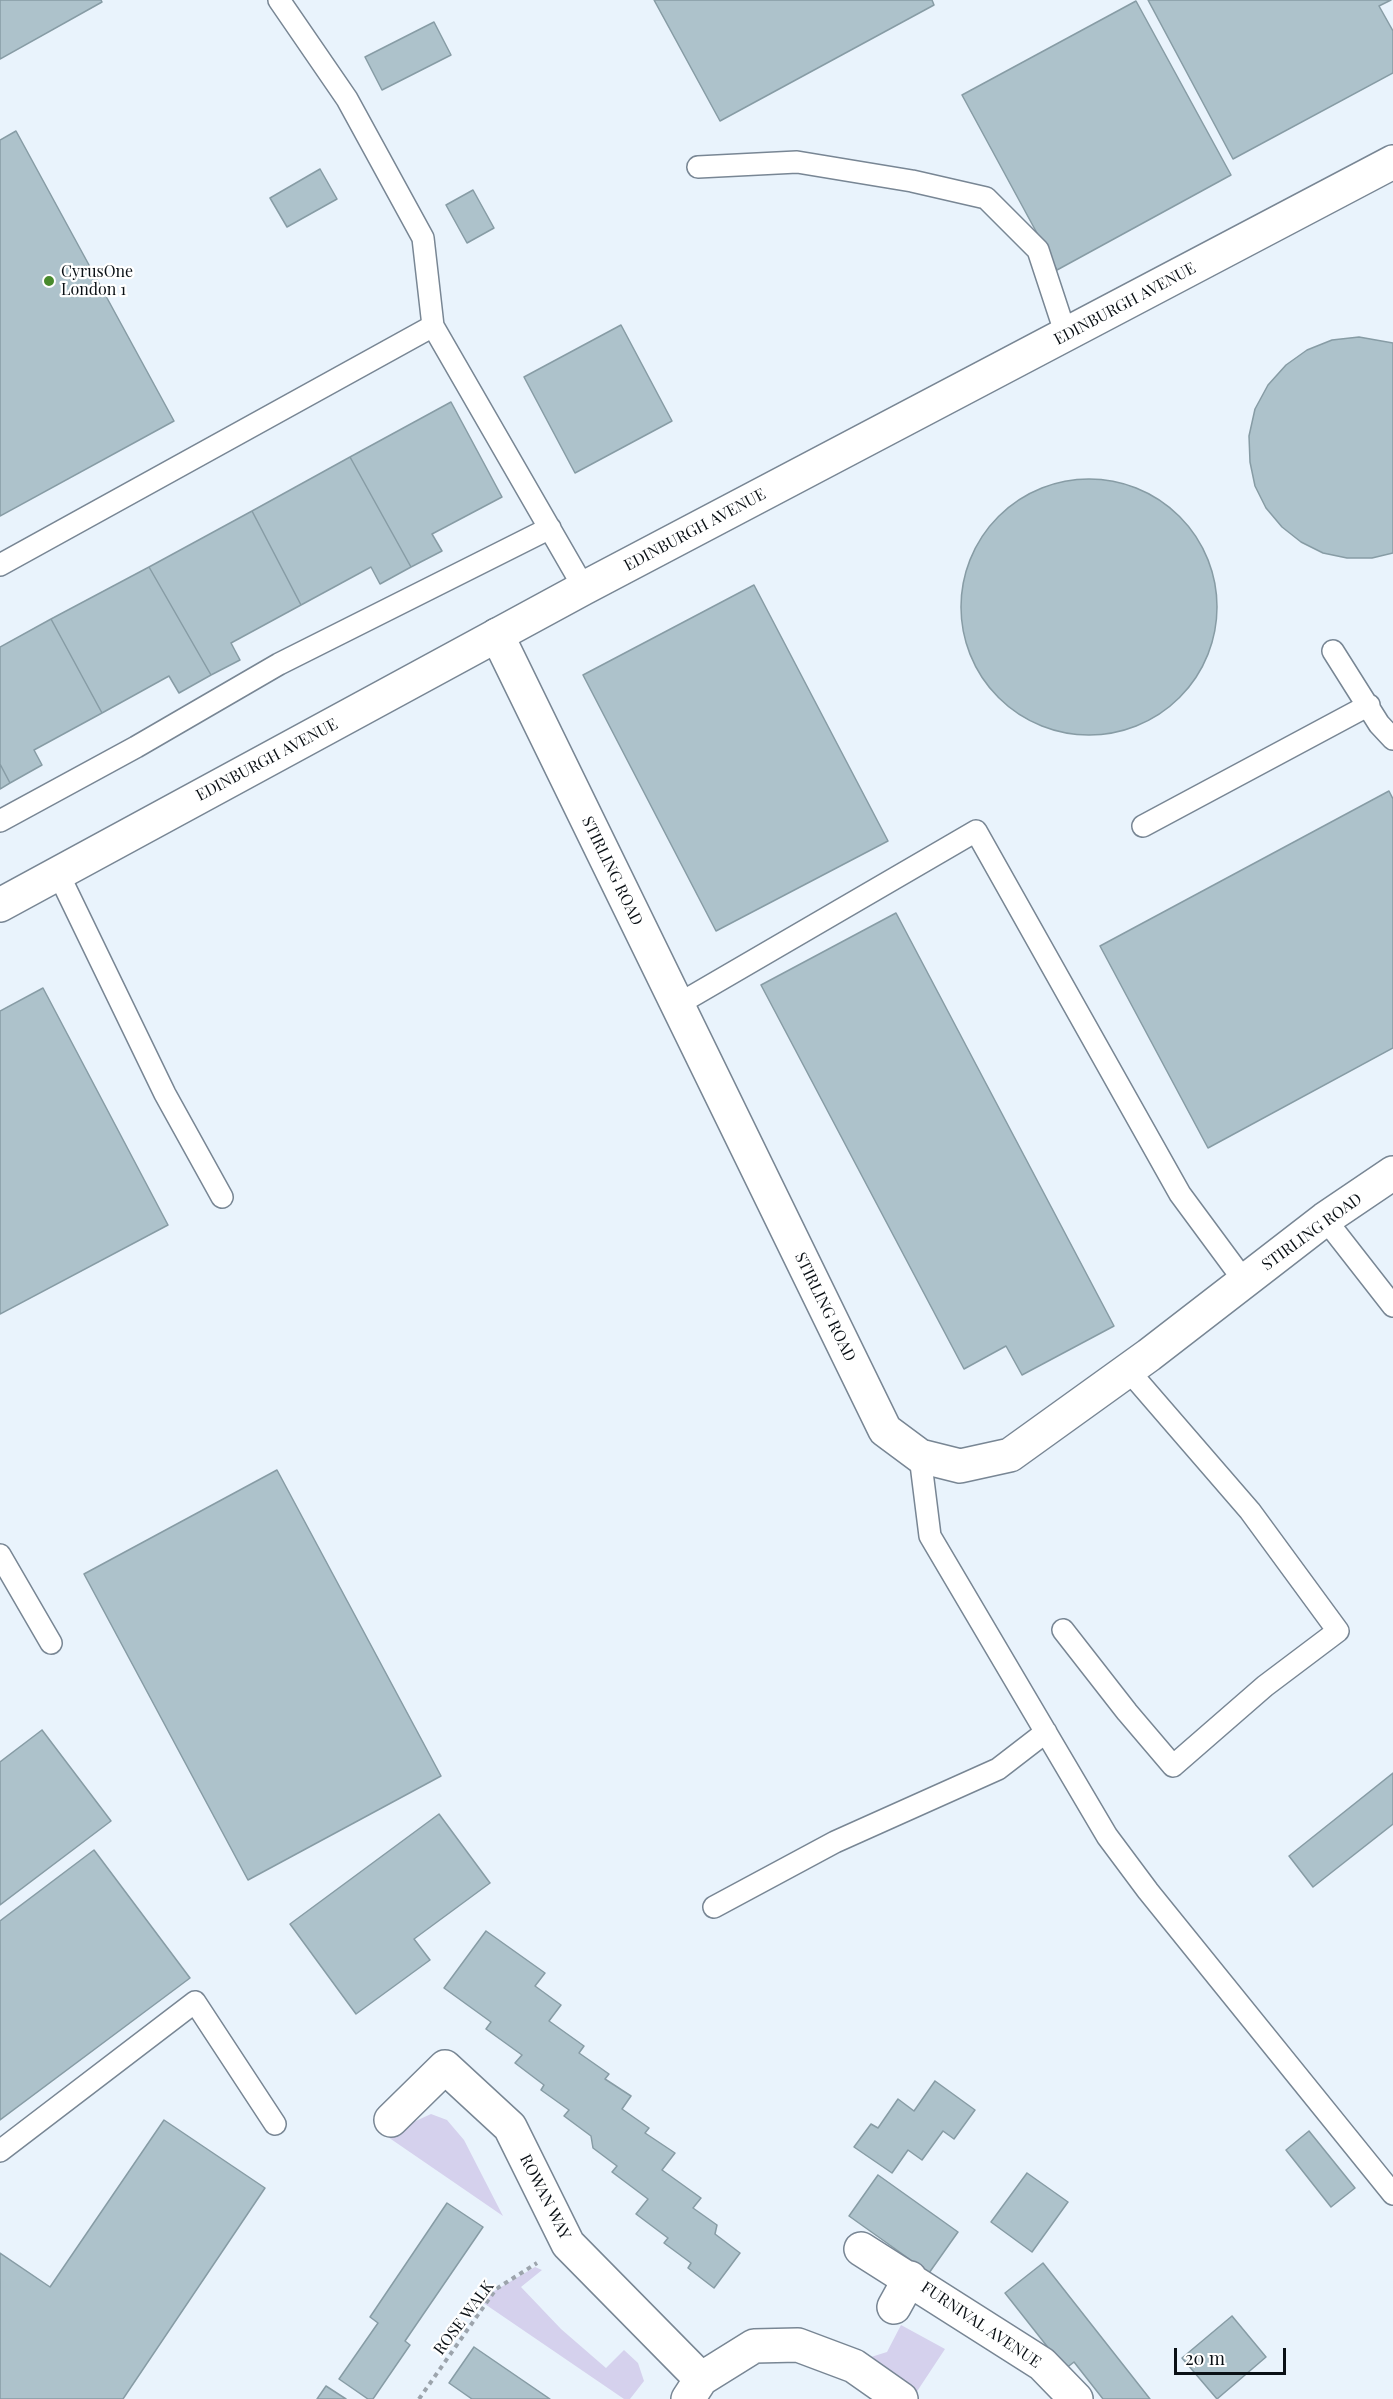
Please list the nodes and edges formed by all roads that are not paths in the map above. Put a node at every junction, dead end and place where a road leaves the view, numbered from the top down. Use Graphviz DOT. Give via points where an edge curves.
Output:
graph roads {
  1 [pos="279,0"];
  2 [pos="1393,162"];
  3 [pos="698,168"];
  4 [pos="433,326"];
  5 [pos="1066,334"];
  6 [pos="550,528"];
  7 [pos="0,565"];
  8 [pos="585,588"];
  9 [pos="497,635"];
  10 [pos="1333,651"];
  11 [pos="1369,705"];
  12 [pos="1393,739"];
  13 [pos="0,821"];
  14 [pos="1143,826"];
  15 [pos="58,873"];
  16 [pos="0,905"];
  17 [pos="677,1005"];
  18 [pos="1393,1173"];
  19 [pos="222,1197"];
  20 [pos="1326,1219"];
  21 [pos="1245,1282"];
  22 [pos="1393,1306"];
  23 [pos="1128,1370"];
  24 [pos="920,1456"];
  25 [pos="0,1556"];
  26 [pos="1063,1630"];
  27 [pos="51,1643"];
  28 [pos="1046,1732"];
  29 [pos="714,1907"];
  30 [pos="391,2120"];
  31 [pos="275,2124"];
  32 [pos="0,2151"];
  33 [pos="1393,2194"];
  34 [pos="861,2248"];
  35 [pos="910,2278"];
  36 [pos="894,2307"];
  37 [pos="695,2389"];
  38 [pos="901,2399"];
  39 [pos="1076,2399"];
  1 -- 4 [label="lane" via="347,99 423,238"];
  2 -- 5 [label="street, EDINBURGH AVENUE"];
  3 -- 5 [label="lane" via="797,162 986,198 1038,250"];
  4 -- 6 [label="lane"];
  4 -- 7 [label="lane"];
  5 -- 8 [label="street, EDINBURGH AVENUE"];
  6 -- 8 [label="lane"];
  6 -- 13 [label="lane" via="279,664"];
  8 -- 9 [label="street, EDINBURGH AVENUE"];
  9 -- 15 [label="street, EDINBURGH AVENUE"];
  9 -- 17 [label="street, STIRLING ROAD"];
  10 -- 11 [label="lane"];
  11 -- 12 [label="lane"];
  11 -- 14 [label="lane"];
  15 -- 16 [label="street, EDINBURGH AVENUE"];
  15 -- 19 [label="lane" via="165,1094"];
  17 -- 21 [label="lane" via="976,831 1180,1194"];
  17 -- 24 [label="street, STIRLING ROAD" via="885,1430"];
  18 -- 20 [label="street, STIRLING ROAD"];
  20 -- 21 [label="street, STIRLING ROAD"];
  20 -- 22 [label="lane"];
  21 -- 23 [label="street, STIRLING ROAD"];
  23 -- 24 [label="street, STIRLING ROAD" via="1010,1455 960,1466"];
  23 -- 26 [label="lane" via="1250,1511 1338,1631 1264,1686 1173,1766"];
  24 -- 28 [label="lane" via="930,1536"];
  25 -- 27 [label="lane"];
  28 -- 29 [label="lane" via="998,1769 835,1842"];
  28 -- 33 [label="lane" via="1107,1836 1148,1891"];
  30 -- 37 [label="street, ROWAN WAY" via="445,2067 510,2127 568,2244"];
  31 -- 32 [label="lane" via="195,2002"];
  34 -- 35 [label="street, FURNIVAL AVENUE"];
  35 -- 36 [label="street, FURNIVAL AVENUE"];
  35 -- 39 [label="street, FURNIVAL AVENUE" via="1042,2364"];
  37 -- 38 [label="street" via="753,2346 798,2345 854,2366"];
}
